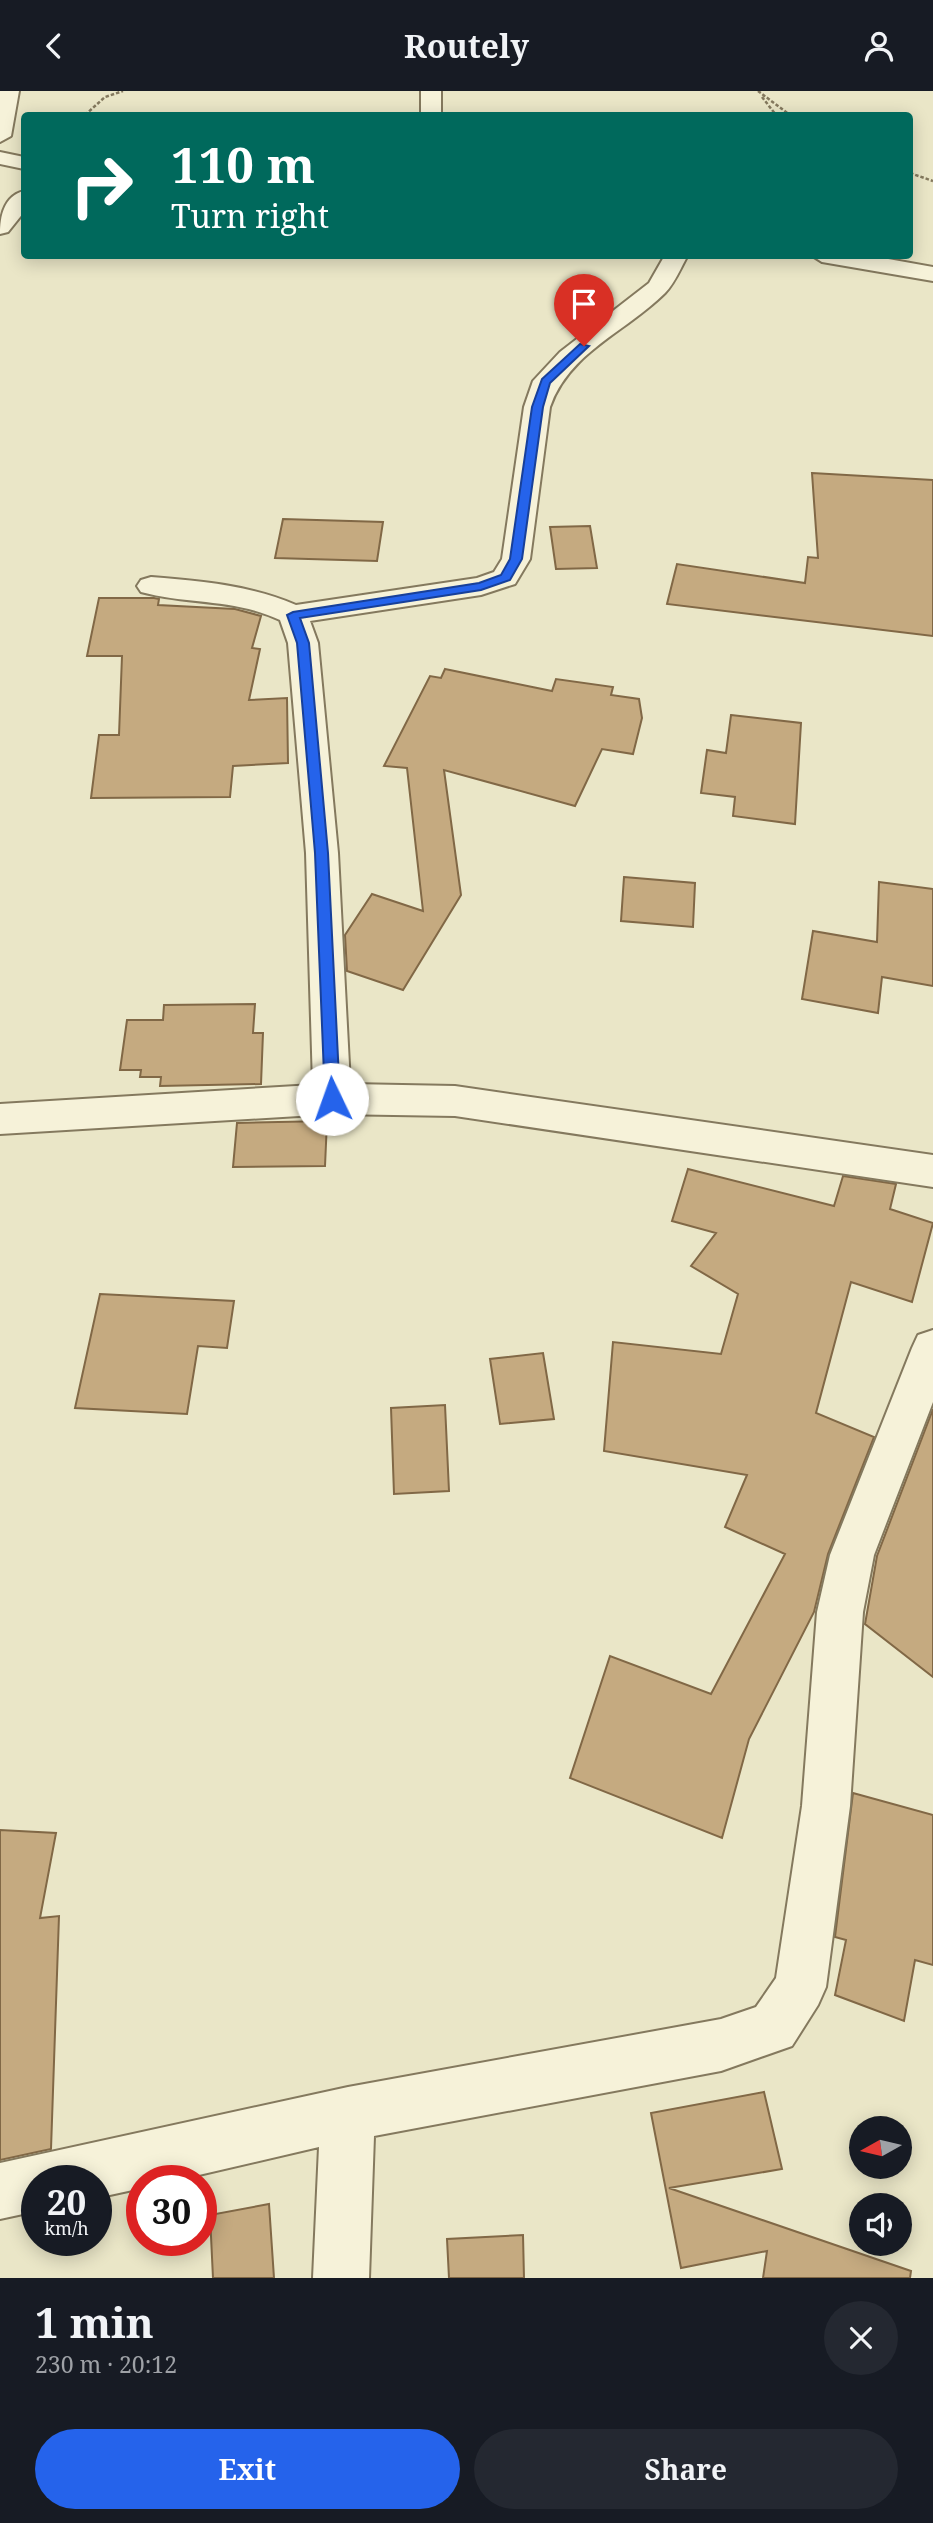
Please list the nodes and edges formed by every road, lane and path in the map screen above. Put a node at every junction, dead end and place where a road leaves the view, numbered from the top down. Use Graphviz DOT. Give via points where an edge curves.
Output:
graph roads {
  1 [pos="9,91"];
  2 [pos="122,91"];
  3 [pos="430,91"];
  4 [pos="758,91"];
  5 [pos="88,112"];
  6 [pos="431,112"];
  7 [pos="774,112"];
  8 [pos="786,112"];
  9 [pos="0,136"];
  10 [pos="0,159"];
  11 [pos="21,162"];
  12 [pos="913,174"];
  13 [pos="933,181"];
  14 [pos="21,202"];
  15 [pos="0,227"];
  16 [pos="675,259"];
  17 [pos="845,259"];
  18 [pos="933,274"];
  19 [pos="151,586"];
  20 [pos="293,615"];
  21 [pos="332,1099"];
  22 [pos="0,1119"];
  23 [pos="933,1171"];
  24 [pos="933,1348"];
  25 [pos="348,2114"];
  26 [pos="112,2167"];
  27 [pos="21,2186"];
  28 [pos="0,2191"];
  29 [pos="341,2278"];
  1 -- 9 [label="street"];
  2 -- 5 [label="path" via="105,97"];
  3 -- 6 [label="street"];
  4 -- 7 [label="path"];
  4 -- 8 [label="path"];
  10 -- 11 [label="street"];
  12 -- 13 [label="path"];
  14 -- 15 [label="street"];
  16 -- 20 [label="street" via="658,287 546,381 537,407 516,559 505,578 481,586"];
  17 -- 18 [label="street"];
  19 -- 20 [label="street" via="222,592 266,601"];
  20 -- 21 [label="street" via="303,643 322,853"];
  21 -- 22 [label="street"];
  21 -- 23 [label="street" via="455,1101"];
  24 -- 25 [label="street" via="852,1555 839,1612 826,1806 800,1987 773,2028 721,2045"];
  25 -- 26 [label="street"];
  25 -- 29 [label="street"];
  27 -- 28 [label="street"];
}
